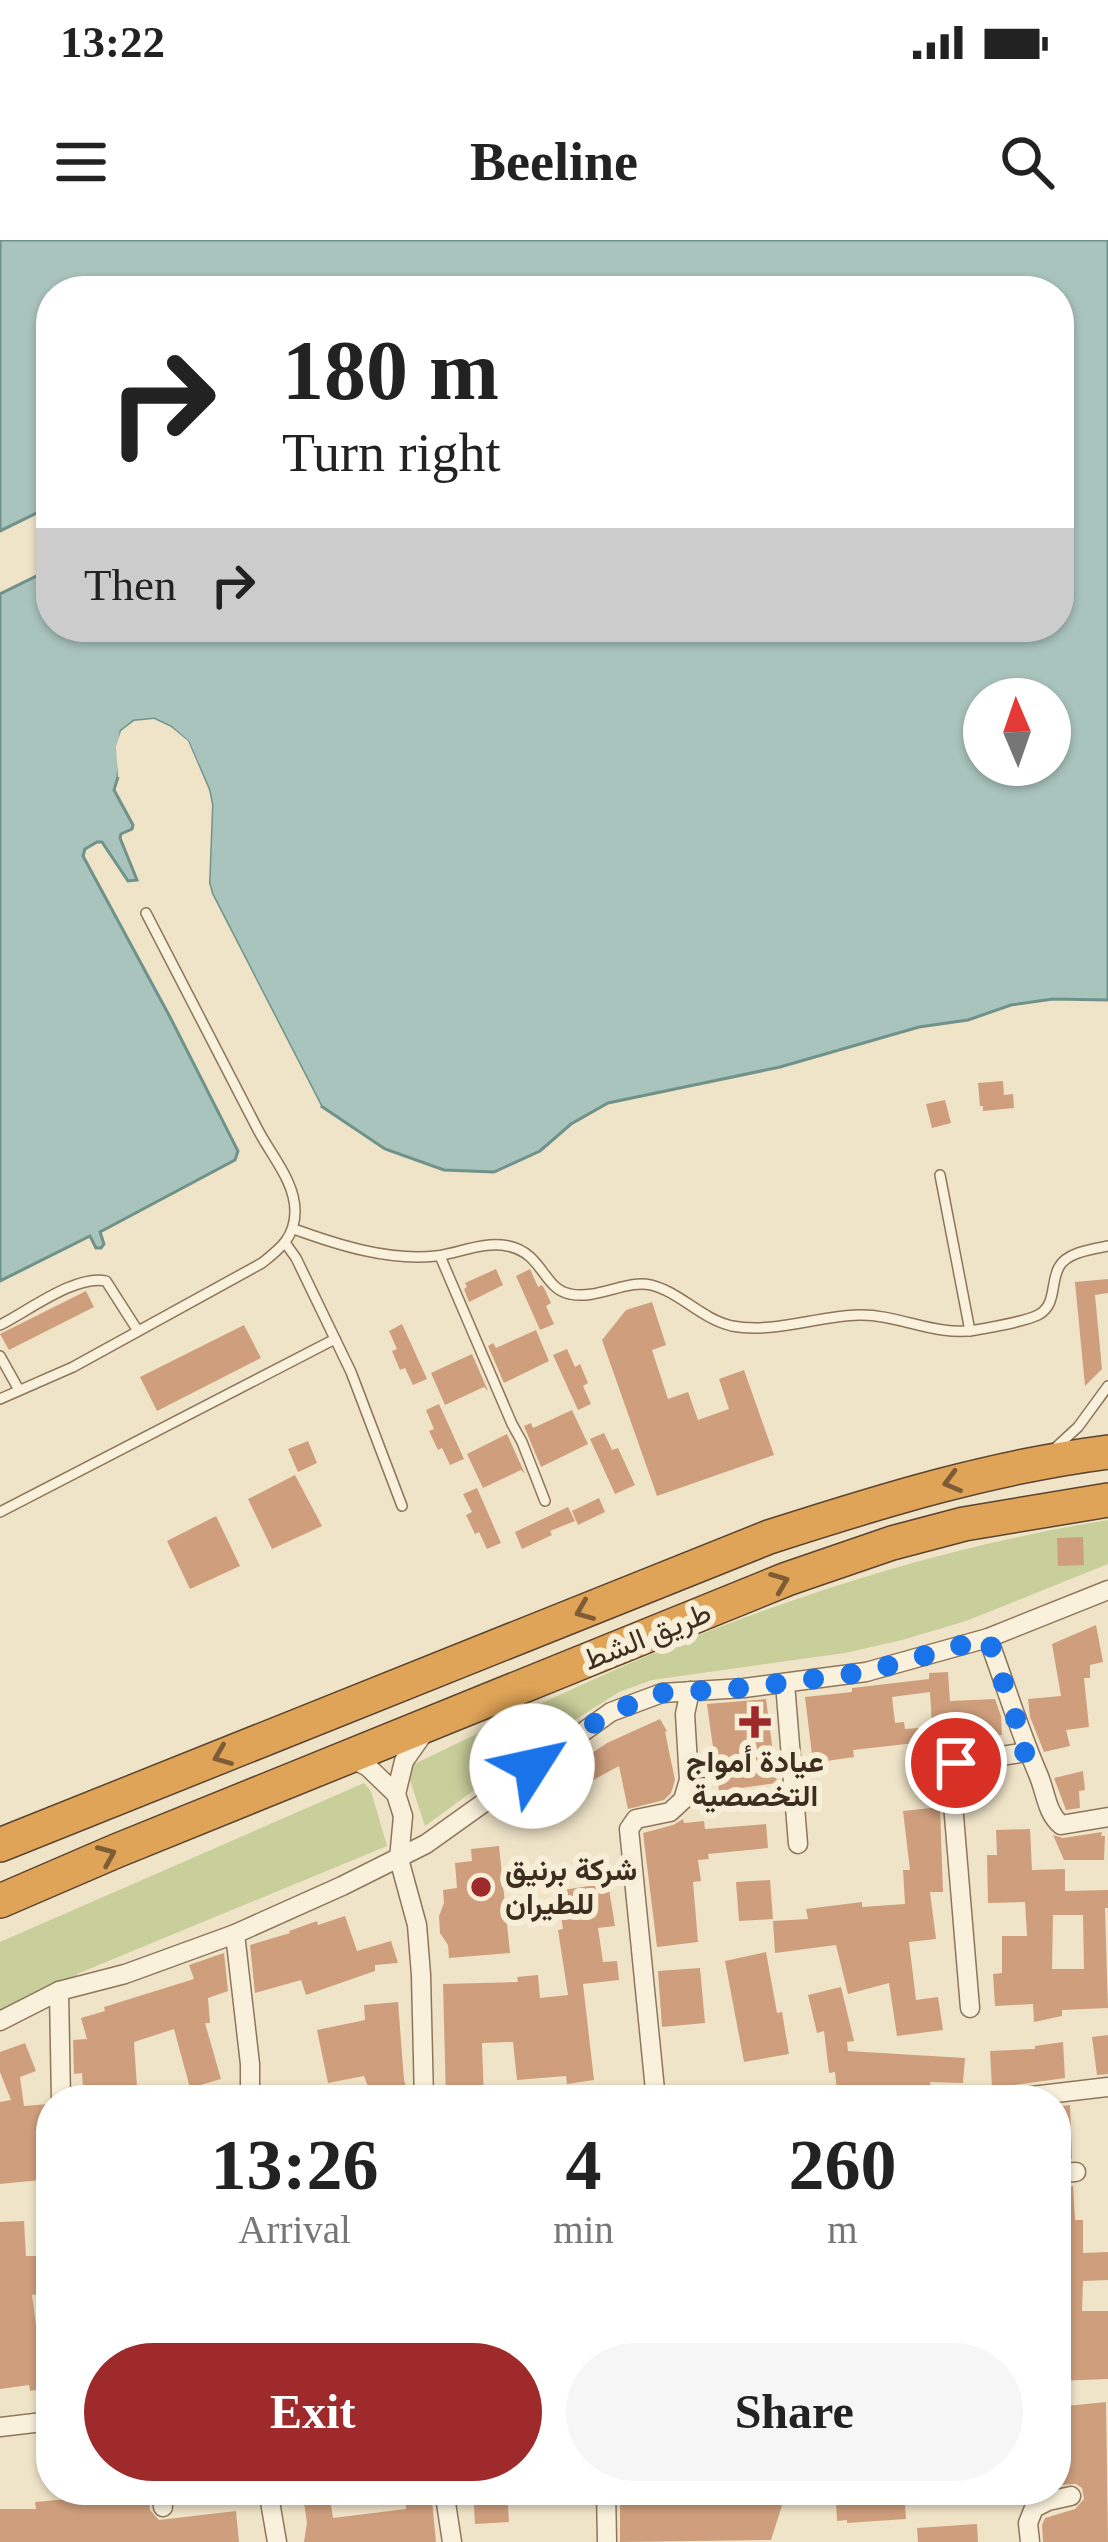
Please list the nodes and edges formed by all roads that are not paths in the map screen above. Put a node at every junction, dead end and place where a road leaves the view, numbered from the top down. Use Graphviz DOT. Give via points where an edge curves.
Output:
graph roads {
  1 [pos="146,913"];
  2 [pos="940,1175"];
  3 [pos="294,1228"];
  4 [pos="286,1244"];
  5 [pos="1108,1246"];
  6 [pos="440,1256"];
  7 [pos="0,1325"];
  8 [pos="138,1331"];
  9 [pos="970,1331"];
  10 [pos="335,1340"];
  11 [pos="0,1356"];
  12 [pos="1108,1386"];
  13 [pos="19,1390"];
  14 [pos="0,1400"];
  15 [pos="1108,1452"];
  16 [pos="1033,1465"];
  17 [pos="1108,1500"];
  18 [pos="545,1501"];
  19 [pos="402,1506"];
  20 [pos="0,1512"];
  21 [pos="1108,1590"];
  22 [pos="988,1638"];
  23 [pos="785,1682"];
  24 [pos="690,1691"];
  25 [pos="437,1722"];
  26 [pos="1027,1752"];
  27 [pos="349,1757"];
  28 [pos="396,1794"];
  29 [pos="403,1816"];
  30 [pos="1108,1816"];
  31 [pos="434,1838"];
  32 [pos="798,1844"];
  33 [pos="0,1845"];
  34 [pos="399,1858"];
  35 [pos="0,1901"];
  36 [pos="235,1934"];
  37 [pos="59,1991"];
  38 [pos="970,2008"];
  39 [pos="0,2021"];
  40 [pos="61,2085"];
  41 [pos="250,2085"];
  42 [pos="424,2085"];
  43 [pos="655,2085"];
  44 [pos="1108,2087"];
  45 [pos="1071,2091"];
  46 [pos="36,2423"];
  47 [pos="0,2427"];
  48 [pos="271,2505"];
  49 [pos="446,2505"];
  50 [pos="606,2505"];
  51 [pos="1040,2505"];
  52 [pos="277,2542"];
  53 [pos="452,2542"];
  54 [pos="607,2542"];
  55 [pos="1029,2542"];
  1 -- 3 [label="lane" via="288,1179"];
  2 -- 9 [label="lane"];
  3 -- 4 [label="lane"];
  3 -- 6 [label="lane" via="353,1248"];
  4 -- 8 [label="lane"];
  4 -- 10 [label="lane"];
  5 -- 9 [label="lane" via="1059,1265 1040,1315"];
  6 -- 9 [label="lane" via="504,1245 526,1251 569,1294 645,1283 734,1326 860,1315"];
  6 -- 18 [label="lane"];
  7 -- 8 [label="lane" via="100,1278"];
  8 -- 13 [label="lane"];
  10 -- 19 [label="lane"];
  10 -- 20 [label="lane"];
  11 -- 13 [label="lane"];
  12 -- 16 [label="lane" via="1078,1427"];
  13 -- 14 [label="lane"];
  15 -- 16 [label="highway, طريق الشط"];
  16 -- 33 [label="highway, طريق الشط, one-way" via="770,1537"];
  25 -- 17 [label="highway, طريق الشط, one-way" via="892,1543"];
  21 -- 22 [label="street"];
  22 -- 23 [label="street" via="866,1672"];
  22 -- 26 [label="street"];
  23 -- 24 [label="street"];
  23 -- 32 [label="street"];
  24 -- 31 [label="street" via="611,1712"];
  24 -- 43 [label="street" via="683,1800 629,1829"];
  25 -- 27 [label="highway, طريق الشط"];
  25 -- 28 [label="street" via="412,1746"];
  26 -- 30 [label="street" via="1057,1822"];
  26 -- 38 [label="street" via="950,1768"];
  27 -- 28 [label="street"];
  35 -- 27 [label="highway, طريق الشط, one-way"];
  28 -- 29 [label="street"];
  29 -- 31 [label="street"];
  29 -- 34 [label="street"];
  31 -- 34 [label="street"];
  34 -- 36 [label="street"];
  34 -- 42 [label="street" via="417,1925"];
  36 -- 37 [label="street"];
  36 -- 41 [label="street"];
  37 -- 39 [label="street"];
  37 -- 40 [label="street"];
  44 -- 45 [label="street"];
  46 -- 47 [label="street"];
  48 -- 52 [label="street"];
  49 -- 53 [label="street"];
  50 -- 54 [label="street"];
  51 -- 55 [label="street" via="1028,2523"];
}
